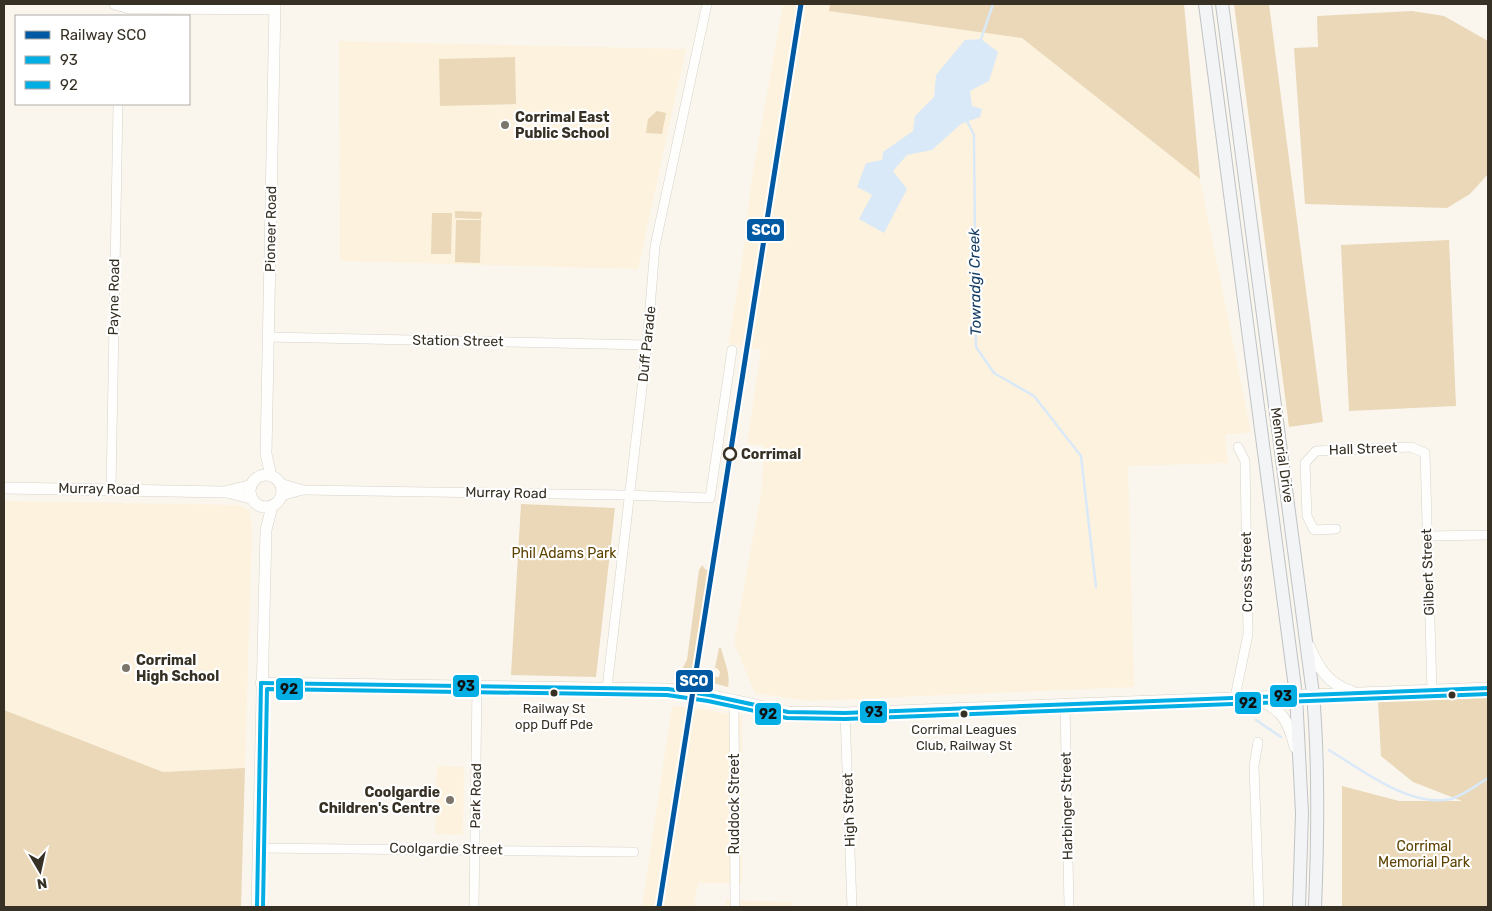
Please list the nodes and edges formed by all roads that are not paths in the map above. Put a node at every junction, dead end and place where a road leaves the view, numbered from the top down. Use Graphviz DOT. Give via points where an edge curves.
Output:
graph roads {
  1 [pos="707,4"];
  2 [pos="1206,4"];
  3 [pos="1222,4"];
  4 [pos="274,6"];
  5 [pos="118,9"];
  6 [pos="118,105"];
  7 [pos="268,337"];
  8 [pos="647,345"];
  9 [pos="732,350"];
  10 [pos="1238,447"];
  11 [pos="1425,453"];
  12 [pos="266,454"];
  13 [pos="276,480"];
  14 [pos="255,481"];
  15 [pos="4,488"];
  16 [pos="111,489"];
  17 [pos="303,490"];
  18 [pos="225,492"];
  19 [pos="630,495"];
  20 [pos="281,496"];
  21 [pos="255,502"];
  22 [pos="272,506"];
  23 [pos="1336,528"];
  24 [pos="266,530"];
  25 [pos="1488,535"];
  26 [pos="1427,536"];
  27 [pos="1306,640"];
  28 [pos="261,683"];
  29 [pos="477,686"];
  30 [pos="608,688"];
  31 [pos="1488,688"];
  32 [pos="1432,690"];
  33 [pos="1360,693"];
  34 [pos="1314,694"];
  35 [pos="1296,695"];
  36 [pos="1234,697"];
  37 [pos="1253,697"];
  38 [pos="734,700"];
  39 [pos="1065,704"];
  40 [pos="845,712"];
  41 [pos="1258,742"];
  42 [pos="1301,773"];
  43 [pos="258,848"];
  44 [pos="475,850"];
  45 [pos="634,852"];
  46 [pos="257,907"];
  47 [pos="474,907"];
  48 [pos="735,907"];
  49 [pos="852,907"];
  50 [pos="1069,907"];
  51 [pos="1259,907"];
  52 [pos="1299,907"];
  53 [pos="1315,907"];
  1 -- 8 [label="street, Duff Parade" via="655,246"];
  2 -- 35 [label="main road, Memorial Drive"];
  3 -- 27 [label="main road, Memorial Drive"];
  4 -- 5 [label="main road"];
  4 -- 7 [label="main road, Pioneer Road"];
  6 -- 16 [label="street, Payne Road"];
  7 -- 8 [label="street, Station Street"];
  7 -- 12 [label="main road, Pioneer Road"];
  8 -- 19 [label="street, Duff Parade"];
  9 -- 19 [label="street, Murray Road" via="710,498"];
  10 -- 36 [label="street, Cross Street" via="1245,461 1248,634"];
  11 -- 23 [label="street, Hall Street" via="1411,447 1316,451 1306,463 1307,516 1314,530"];
  11 -- 26 [label="street, Gilbert Street"];
  12 -- 13 [label="main road, Pioneer Road"];
  12 -- 14 [label="main road, Pioneer Road"];
  13 -- 14 [label="main road"];
  13 -- 17 [label="street, Murray Road"];
  13 -- 20 [label="main road" via="282,490"];
  14 -- 18 [label="street, Murray Road"];
  14 -- 21 [label="main road" via="250,493"];
  15 -- 16 [label="main road, Murray Road"];
  16 -- 18 [label="main road, Murray Road"];
  17 -- 19 [label="street, Murray Road"];
  17 -- 20 [label="street, Murray Road"];
  18 -- 21 [label="street, Murray Road"];
  19 -- 30 [label="street, Duff Parade"];
  20 -- 22 [label="main road"];
  21 -- 22 [label="main road" via="265,507"];
  21 -- 24 [label="main road"];
  22 -- 24 [label="main road"];
  24 -- 28 [label="main road"];
  25 -- 26 [label="street"];
  26 -- 32 [label="street, Gilbert Street"];
  27 -- 33 [label="main road" via="1315,661 1329,679 1341,688"];
  27 -- 34 [label="main road, Memorial Drive"];
  28 -- 29 [label="main road"];
  28 -- 43 [label="main road"];
  29 -- 30 [label="main road"];
  29 -- 44 [label="street, Park Road"];
  30 -- 38 [label="main road" via="677,690"];
  31 -- 32 [label="main road"];
  32 -- 33 [label="main road"];
  33 -- 34 [label="main road"];
  34 -- 35 [label="main road"];
  34 -- 53 [label="main road, Memorial Drive" via="1318,808"];
  35 -- 37 [label="main road"];
  35 -- 42 [label="main road, Memorial Drive"];
  36 -- 37 [label="main road"];
  36 -- 39 [label="main road"];
  37 -- 42 [label="main road" via="1283,715 1292,735"];
  38 -- 40 [label="main road" via="788,712"];
  38 -- 48 [label="street, Ruddock Street"];
  39 -- 40 [label="main road"];
  39 -- 50 [label="street, Harbinger Street"];
  40 -- 49 [label="street, High Street"];
  41 -- 51 [label="street" via="1254,766"];
  42 -- 52 [label="main road, Memorial Drive"];
  43 -- 44 [label="street, Coolgardie Street"];
  43 -- 46 [label="main road"];
  44 -- 45 [label="street, Coolgardie Street"];
  44 -- 47 [label="street, Park Road"];
}
